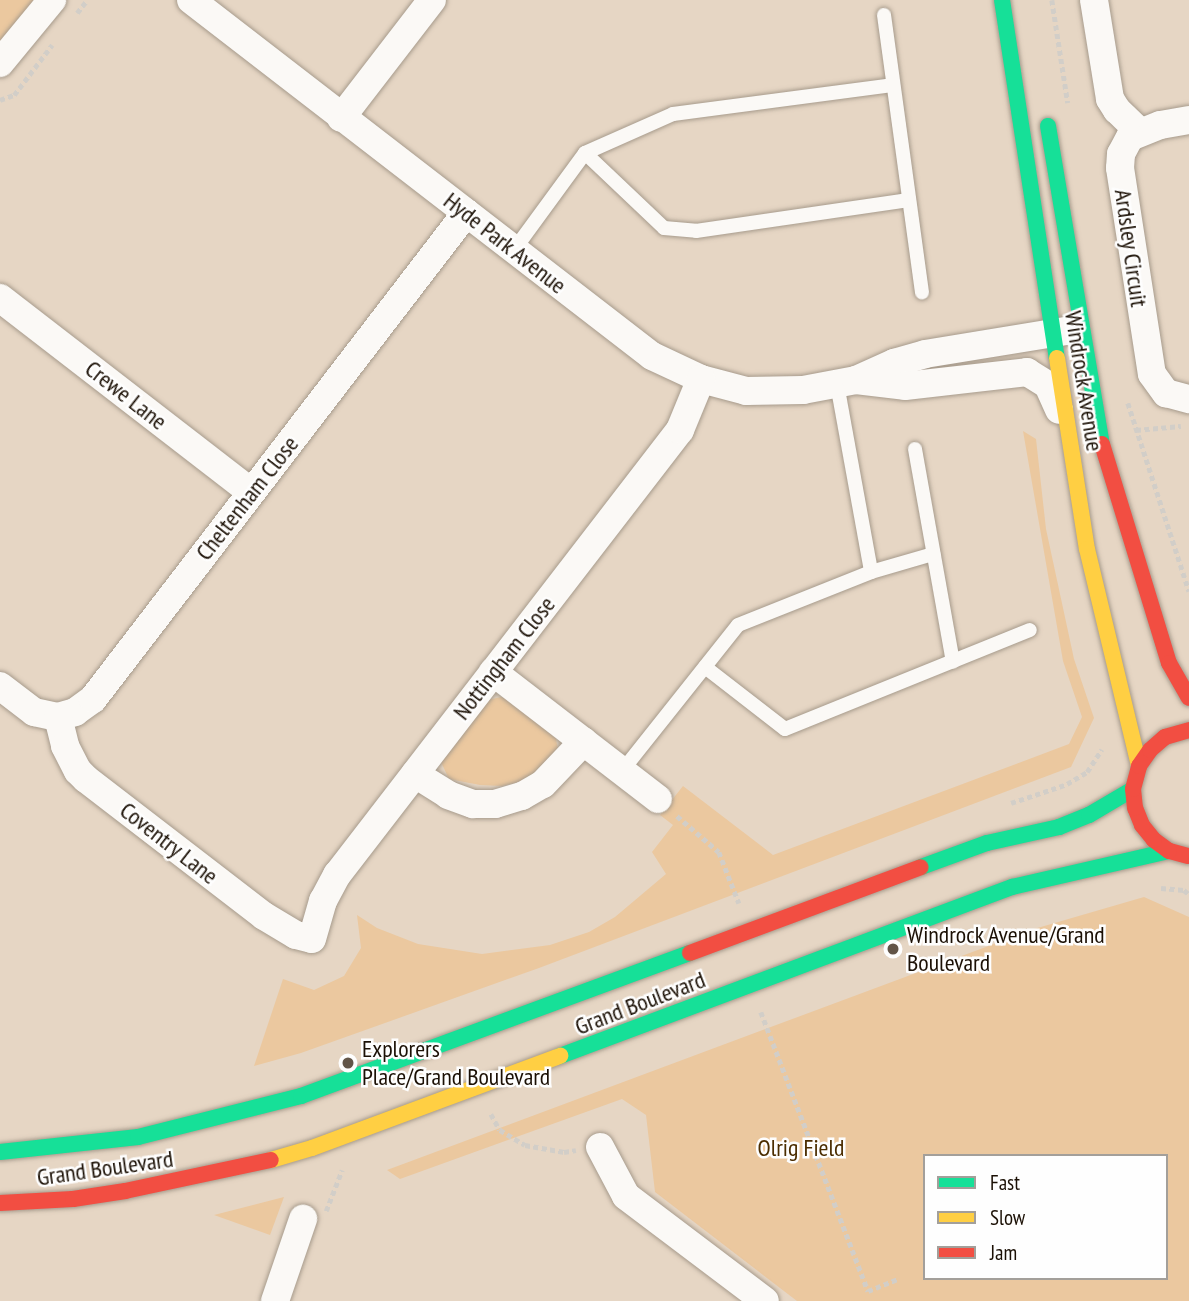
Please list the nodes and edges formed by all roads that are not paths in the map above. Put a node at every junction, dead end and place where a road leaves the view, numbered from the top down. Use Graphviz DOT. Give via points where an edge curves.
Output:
graph roads {
  1 [pos="52,0"];
  2 [pos="191,0"];
  3 [pos="432,0"];
  4 [pos="1002,0"];
  5 [pos="1094,0"];
  6 [pos="884,15"];
  7 [pos="0,63"];
  8 [pos="892,85"];
  9 [pos="1046,114"];
  10 [pos="341,118"];
  11 [pos="1189,120"];
  12 [pos="1139,131"];
  13 [pos="585,153"];
  14 [pos="909,200"];
  15 [pos="466,213"];
  16 [pos="514,250"];
  17 [pos="922,292"];
  18 [pos="0,298"];
  19 [pos="1067,330"];
  20 [pos="701,379"];
  21 [pos="846,382"];
  22 [pos="1189,399"];
  23 [pos="1070,437"];
  24 [pos="915,449"];
  25 [pos="251,492"];
  26 [pos="933,554"];
  27 [pos="871,572"];
  28 [pos="1030,630"];
  29 [pos="953,662"];
  30 [pos="705,667"];
  31 [pos="493,672"];
  32 [pos="0,686"];
  33 [pos="1189,698"];
  34 [pos="58,717"];
  35 [pos="1189,730"];
  36 [pos="584,741"];
  37 [pos="1139,766"];
  38 [pos="622,771"];
  39 [pos="415,774"];
  40 [pos="1133,789"];
  41 [pos="658,799"];
  42 [pos="1169,851"];
  43 [pos="1189,856"];
  44 [pos="312,939"];
  45 [pos="600,1147"];
  46 [pos="0,1152"];
  47 [pos="0,1203"];
  48 [pos="312,1221"];
  49 [pos="275,1301"];
  50 [pos="765,1301"];
  1 -- 7 [label="street"];
  2 -- 10 [label="street, Hyde Park Avenue"];
  3 -- 10 [label="street"];
  4 -- 19 [label="street, Windrock Avenue"];
  5 -- 12 [label="street" via="1111,99"];
  6 -- 8 [label="lane"];
  8 -- 13 [label="lane" via="673,114"];
  8 -- 14 [label="lane"];
  9 -- 19 [label="street, Windrock Avenue"];
  10 -- 15 [label="street, Hyde Park Avenue"];
  11 -- 12 [label="street"];
  12 -- 22 [label="street, Ardsley Circuit" via="1125,145 1120,168 1148,363 1166,393"];
  13 -- 14 [label="lane" via="664,229 696,231"];
  13 -- 16 [label="lane"];
  14 -- 17 [label="lane"];
  15 -- 16 [label="street, Hyde Park Avenue"];
  15 -- 25 [label="street, Cheltenham Close"];
  16 -- 20 [label="street, Hyde Park Avenue" via="652,356"];
  18 -- 25 [label="street, Crewe Lane"];
  19 -- 21 [label="street, Hyde Park Avenue" via="925,354"];
  19 -- 23 [label="street, Windrock Avenue"];
  19 -- 33 [label="street, Windrock Avenue" via="1169,663"];
  20 -- 21 [label="street, Hyde Park Avenue" via="724,387 771,392"];
  20 -- 31 [label="street, Nottingham Close" via="680,430"];
  21 -- 23 [label="street, Hyde Park Avenue" via="905,386 1027,372 1048,385"];
  21 -- 27 [label="lane"];
  23 -- 37 [label="street, Windrock Avenue" via="1104,630"];
  24 -- 26 [label="lane"];
  25 -- 34 [label="street, Cheltenham Close" via="93,699"];
  26 -- 27 [label="lane"];
  26 -- 29 [label="lane"];
  27 -- 30 [label="lane" via="738,625"];
  28 -- 29 [label="lane"];
  29 -- 30 [label="lane" via="785,729"];
  30 -- 38 [label="lane"];
  31 -- 36 [label="street"];
  31 -- 39 [label="street, Nottingham Close"];
  32 -- 34 [label="street" via="34,712"];
  34 -- 44 [label="street, Coventry Lane" via="65,746 86,779 264,916"];
  35 -- 37 [label="street" via="1165,737"];
  36 -- 38 [label="street"];
  36 -- 39 [label="street" via="543,783 495,804 448,795"];
  37 -- 40 [label="street"];
  38 -- 41 [label="street"];
  39 -- 44 [label="street, Nottingham Close" via="337,875 323,901"];
  40 -- 42 [label="street" via="1142,825"];
  40 -- 46 [label="street, Grand Boulevard" via="1059,827 987,842 301,1096 138,1137"];
  42 -- 43 [label="street"];
  42 -- 47 [label="street, Grand Boulevard" via="1012,887 312,1148 247,1167 125,1191"];
  45 -- 50 [label="street" via="626,1196"];
  48 -- 49 [label="street"];
}
